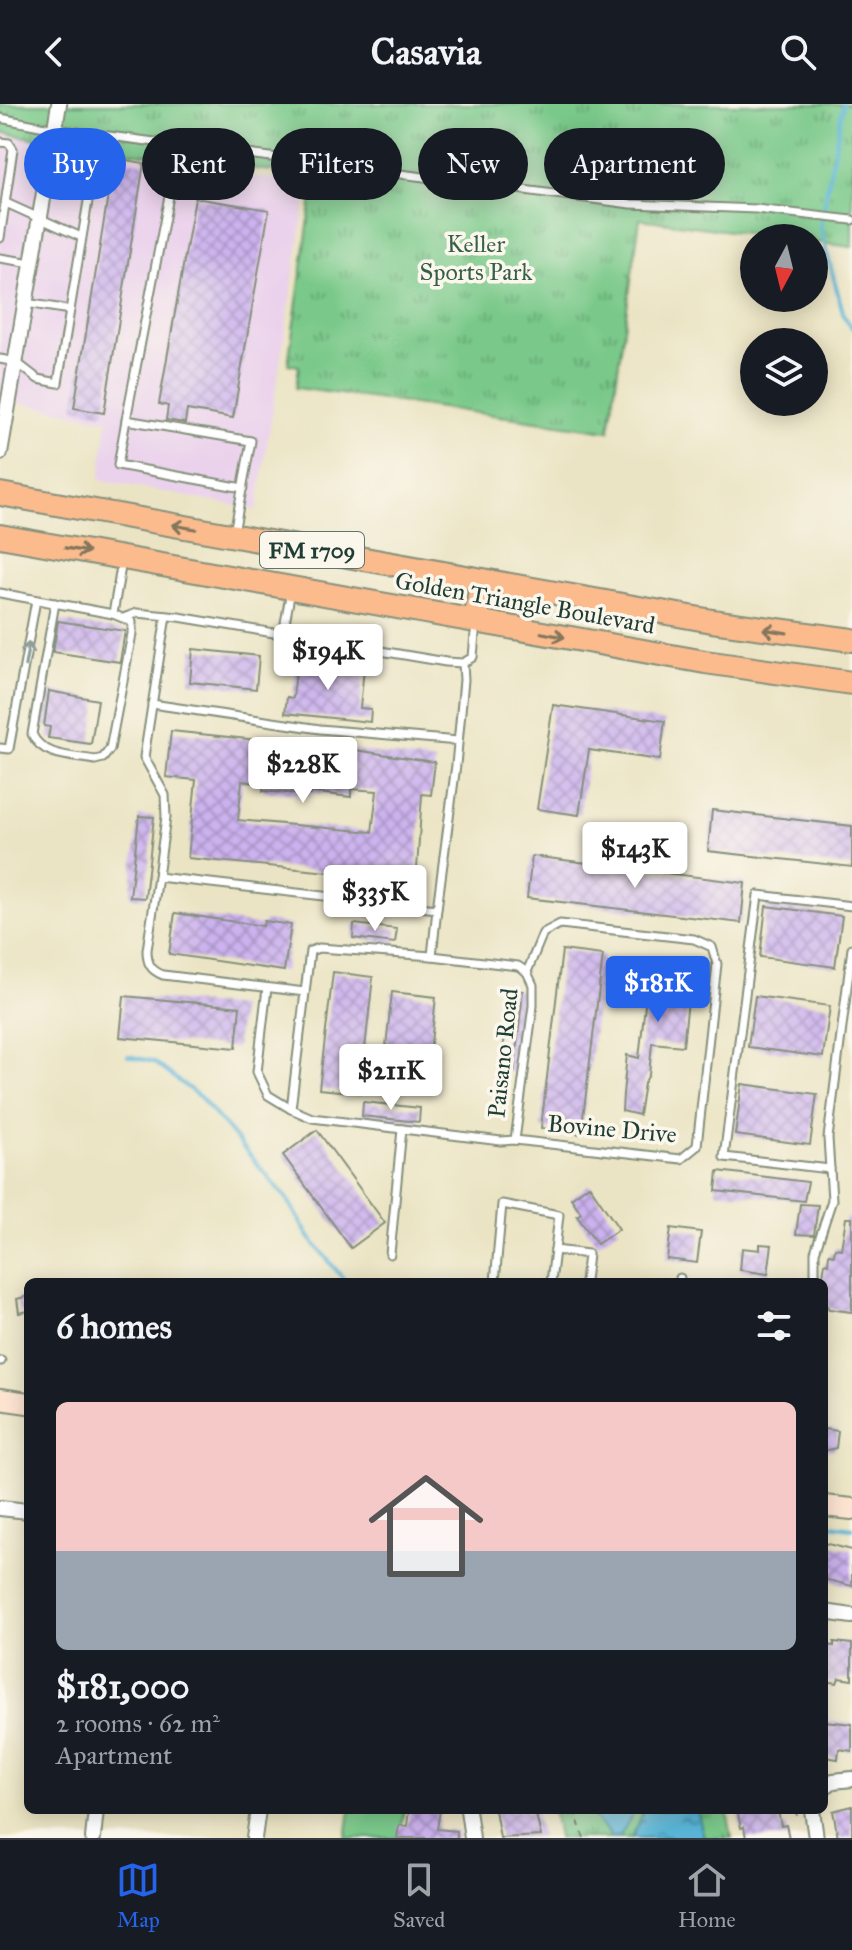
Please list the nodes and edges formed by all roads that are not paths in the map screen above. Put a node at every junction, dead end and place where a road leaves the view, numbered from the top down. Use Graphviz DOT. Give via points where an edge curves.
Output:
graph roads {
  1 [pos="59,104"];
  2 [pos="0,118"];
  3 [pos="50,128"];
  4 [pos="55,128"];
  5 [pos="0,142"];
  6 [pos="255,154"];
  7 [pos="43,200"];
  8 [pos="88,200"];
  9 [pos="168,200"];
  10 [pos="6,203"];
  11 [pos="40,219"];
  12 [pos="852,220"];
  13 [pos="81,237"];
  14 [pos="0,238"];
  15 [pos="0,258"];
  16 [pos="32,263"];
  17 [pos="26,303"];
  18 [pos="70,310"];
  19 [pos="0,359"];
  20 [pos="16,362"];
  21 [pos="126,420"];
  22 [pos="0,453"];
  23 [pos="243,488"];
  24 [pos="0,494"];
  25 [pos="0,536"];
  26 [pos="233,536"];
  27 [pos="123,558"];
  28 [pos="481,580"];
  29 [pos="292,588"];
  30 [pos="0,593"];
  31 [pos="36,600"];
  32 [pos="55,603"];
  33 [pos="113,614"];
  34 [pos="166,616"];
  35 [pos="126,617"];
  36 [pos="476,620"];
  37 [pos="283,634"];
  38 [pos="852,640"];
  39 [pos="463,663"];
  40 [pos="852,683"];
  41 [pos="152,704"];
  42 [pos="458,741"];
  43 [pos="0,748"];
  44 [pos="158,877"];
  45 [pos="852,906"];
  46 [pos="437,909"];
  47 [pos="852,948"];
  48 [pos="432,956"];
  49 [pos="527,972"];
  50 [pos="267,988"];
  51 [pos="305,992"];
  52 [pos="291,1109"];
  53 [pos="402,1129"];
  54 [pos="515,1140"];
  55 [pos="830,1169"];
  56 [pos="555,1250"];
  57 [pos="390,1254"];
  58 [pos="495,1278"];
  59 [pos="552,1278"];
  60 [pos="585,1278"];
  61 [pos="815,1278"];
  62 [pos="0,1399"];
  63 [pos="24,1402"];
  64 [pos="828,1506"];
  65 [pos="0,1508"];
  66 [pos="852,1509"];
  67 [pos="24,1511"];
  68 [pos="828,1613"];
  69 [pos="852,1616"];
  70 [pos="852,1779"];
  71 [pos="828,1784"];
  72 [pos="96,1814"];
  73 [pos="257,1814"];
  74 [pos="469,1814"];
  75 [pos="813,1814"];
  76 [pos="93,1838"];
  77 [pos="254,1838"];
  78 [pos="472,1838"];
  79 [pos="816,1838"];
  1 -- 4 [label="street"];
  2 -- 3 [label="lane"];
  5 -- 10 [label="lane" via="13,149"];
  6 -- 12 [label="lane" via="631,204 756,209"];
  7 -- 11 [label="street"];
  8 -- 13 [label="lane"];
  9 -- 21 [label="lane"];
  10 -- 11 [label="lane"];
  10 -- 14 [label="lane"];
  11 -- 13 [label="lane"];
  11 -- 16 [label="street"];
  13 -- 18 [label="lane"];
  15 -- 16 [label="lane"];
  16 -- 17 [label="street"];
  17 -- 18 [label="lane"];
  17 -- 20 [label="street"];
  18 -- 20 [label="lane" via="58,383 38,379"];
  19 -- 20 [label="lane"];
  20 -- 22 [label="street"];
  21 -- 23 [label="lane" via="118,465"];
  21 -- 23 [label="lane" via="251,441"];
  23 -- 26 [label="lane"];
  26 -- 24 [label="main road, Golden Triangle Boulevard / FM 1709, one-way"];
  25 -- 27 [label="main road, Golden Triangle Boulevard / FM 1709, one-way"];
  26 -- 28 [label="main road, Golden Triangle Boulevard / FM 1709"];
  27 -- 29 [label="main road, Golden Triangle Boulevard / FM 1709"];
  27 -- 33 [label="lane"];
  28 -- 36 [label="main road"];
  38 -- 28 [label="main road, Golden Triangle Boulevard / FM 1709, one-way"];
  29 -- 36 [label="main road, Golden Triangle Boulevard / FM 1709"];
  29 -- 37 [label="lane"];
  30 -- 31 [label="lane"];
  31 -- 32 [label="lane"];
  43 -- 31 [label="lane, one-way" via="9,749"];
  32 -- 33 [label="lane"];
  32 -- 35 [label="lane" via="32,734 45,750 95,760 110,749 132,634"];
  33 -- 35 [label="lane"];
  34 -- 35 [label="lane"];
  34 -- 37 [label="lane"];
  34 -- 41 [label="lane"];
  36 -- 39 [label="lane" via="473,657"];
  36 -- 40 [label="main road, Golden Triangle Boulevard / FM 1709, one-way"];
  37 -- 39 [label="lane"];
  39 -- 42 [label="lane"];
  41 -- 42 [label="lane" via="320,729"];
  41 -- 44 [label="lane" via="144,757 165,795 166,817"];
  42 -- 46 [label="lane"];
  44 -- 46 [label="lane"];
  44 -- 50 [label="lane" via="147,950 151,969"];
  45 -- 55 [label="lane" via="758,895 724,1157"];
  46 -- 48 [label="lane"];
  47 -- 55 [label="lane" via="828,1138"];
  48 -- 49 [label="lane" via="518,966"];
  48 -- 51 [label="lane" via="319,948 310,951"];
  49 -- 54 [label="lane, Paisano Road" via="533,1006"];
  49 -- 54 [label="lane, Bovine Drive" via="543,933 560,924 694,939 712,947 717,964 697,1146 681,1159"];
  50 -- 51 [label="lane"];
  50 -- 52 [label="lane" via="257,1072 268,1095"];
  51 -- 52 [label="lane"];
  52 -- 53 [label="lane, Bovine Drive" via="312,1118"];
  53 -- 54 [label="lane, Bovine Drive"];
  53 -- 57 [label="lane"];
  55 -- 61 [label="lane" via="832,1200 815,1252"];
  56 -- 58 [label="lane" via="559,1215 502,1204"];
  56 -- 59 [label="lane"];
  56 -- 60 [label="lane" via="588,1254"];
  62 -- 63 [label="street"];
  64 -- 66 [label="street"];
  65 -- 67 [label="street"];
  68 -- 69 [label="street"];
  70 -- 71 [label="street"];
  72 -- 76 [label="street"];
  73 -- 77 [label="street"];
  74 -- 78 [label="street"];
  75 -- 79 [label="street"];
}
